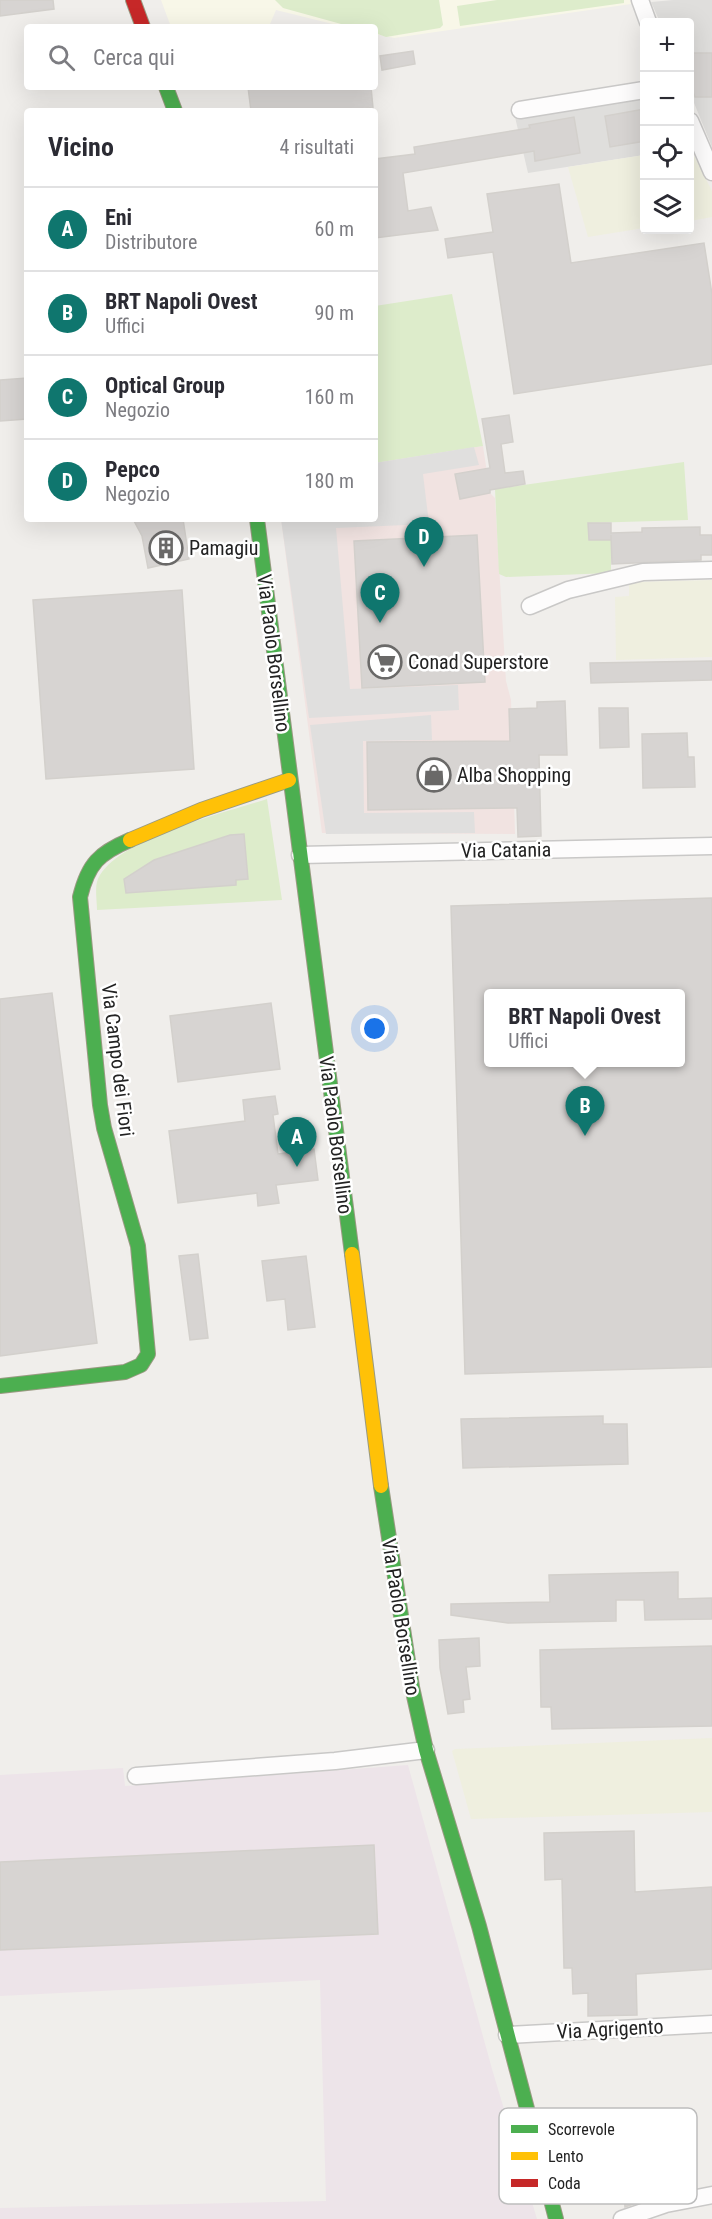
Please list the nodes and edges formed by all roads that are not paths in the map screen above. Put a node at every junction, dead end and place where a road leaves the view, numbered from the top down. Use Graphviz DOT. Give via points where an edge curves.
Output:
graph roads {
  1 [pos="133,0"];
  2 [pos="640,0"];
  3 [pos="647,18"];
  4 [pos="142,24"];
  5 [pos="167,90"];
  6 [pos="640,91"];
  7 [pos="174,108"];
  8 [pos="520,110"];
  9 [pos="692,126"];
  10 [pos="712,172"];
  11 [pos="257,522"];
  12 [pos="712,570"];
  13 [pos="530,606"];
  14 [pos="289,780"];
  15 [pos="712,846"];
  16 [pos="300,855"];
  17 [pos="0,1386"];
  18 [pos="426,1750"];
  19 [pos="136,1776"];
  20 [pos="712,2024"];
  21 [pos="507,2035"];
  22 [pos="526,2108"];
  23 [pos="712,2195"];
  24 [pos="697,2198"];
  25 [pos="552,2204"];
  26 [pos="666,2204"];
  27 [pos="556,2219"];
  28 [pos="622,2219"];
  1 -- 4 [label="main road"];
  2 -- 3 [label="street"];
  5 -- 7 [label="main road"];
  6 -- 8 [label="street"];
  9 -- 10 [label="street"];
  11 -- 14 [label="main road, Via Paolo Borsellino"];
  12 -- 13 [label="street" via="643,572 568,590"];
  14 -- 16 [label="main road, Via Paolo Borsellino"];
  14 -- 17 [label="main road, Via Campo dei Fiori" via="113,847 98,858 85,878 80,897 100,1105 138,1246 148,1356 141,1366 125,1372"];
  15 -- 16 [label="street, Via Catania"];
  16 -- 18 [label="main road, Via Paolo Borsellino" via="387,1529"];
  18 -- 19 [label="street"];
  18 -- 21 [label="main road, Via Paolo Borsellino"];
  20 -- 21 [label="street, Via Agrigento"];
  21 -- 22 [label="main road, Via Paolo Borsellino"];
  23 -- 24 [label="street"];
  25 -- 27 [label="main road, Via Paolo Borsellino"];
  26 -- 28 [label="street"];
}
